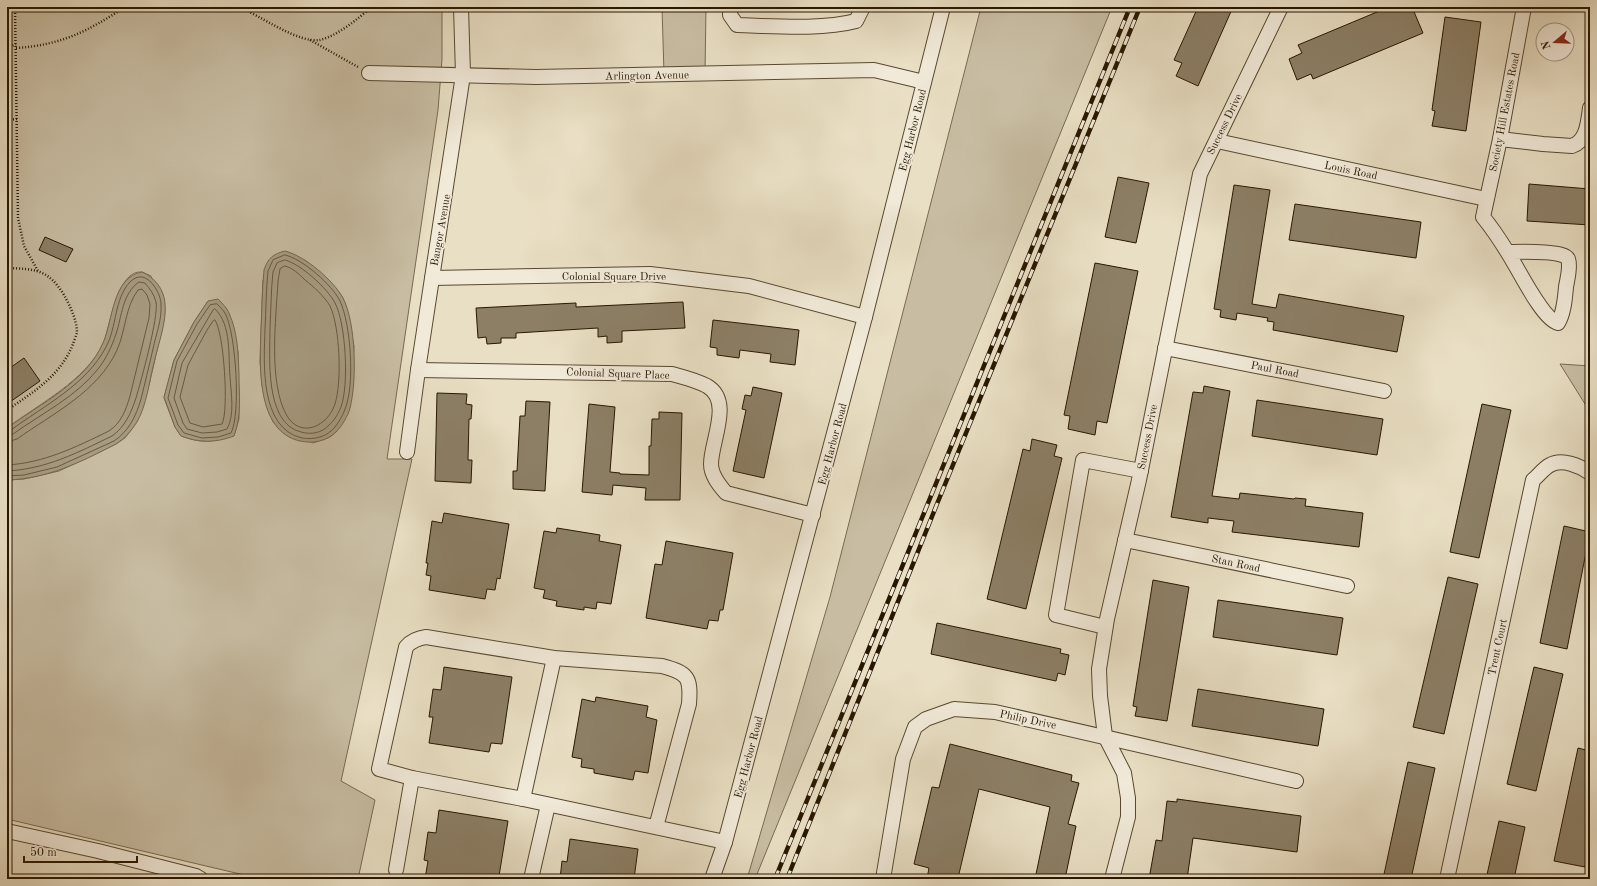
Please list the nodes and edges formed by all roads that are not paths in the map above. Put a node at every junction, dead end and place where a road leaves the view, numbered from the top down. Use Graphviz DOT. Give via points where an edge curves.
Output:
graph roads {
  1 [pos="461,7"];
  2 [pos="730,7"];
  3 [pos="863,7"];
  4 [pos="943,7"];
  5 [pos="1281,7"];
  6 [pos="1524,7"];
  7 [pos="369,73"];
  8 [pos="463,75"];
  9 [pos="924,82"];
  10 [pos="1590,108"];
  11 [pos="1500,138"];
  12 [pos="1217,141"];
  13 [pos="1486,199"];
  14 [pos="1508,252"];
  15 [pos="432,278"];
  16 [pos="865,317"];
  17 [pos="1165,348"];
  18 [pos="418,370"];
  19 [pos="1384,391"];
  20 [pos="407,452"];
  21 [pos="1141,470"];
  22 [pos="1590,473"];
  23 [pos="813,515"];
  24 [pos="1125,540"];
  25 [pos="1347,586"];
  26 [pos="1105,627"];
  27 [pos="554,658"];
  28 [pos="1105,736"];
  29 [pos="412,778"];
  30 [pos="1296,781"];
  31 [pos="523,799"];
  32 [pos="548,804"];
  33 [pos="656,827"];
  34 [pos="7,831"];
  35 [pos="725,842"];
  36 [pos="396,870"];
  37 [pos="201,879"];
  38 [pos="531,879"];
  39 [pos="712,879"];
  40 [pos="883,879"];
  41 [pos="1112,879"];
  42 [pos="1447,879"];
  1 -- 8 [label="street, Bangor Avenue"];
  2 -- 3 [label="street" via="730,15 737,25 789,26 840,25 856,21"];
  4 -- 9 [label="street, Egg Harbor Road"];
  5 -- 12 [label="street, Success Drive"];
  6 -- 11 [label="street, Society Hill Estates Road"];
  7 -- 8 [label="street, Arlington Avenue"];
  8 -- 9 [label="street, Arlington Avenue" via="536,77 874,70"];
  8 -- 15 [label="street, Bangor Avenue"];
  9 -- 16 [label="street, Egg Harbor Road"];
  10 -- 11 [label="street" via="1583,137 1572,146"];
  11 -- 13 [label="street, Society Hill Estates Road"];
  12 -- 13 [label="street, Louis Road"];
  12 -- 17 [label="street, Success Drive" via="1200,174"];
  13 -- 14 [label="street, Society Hill Estates Road" via="1483,217"];
  14 -- 14 [label="street" via="1535,298 1553,322 1558,323 1561,319 1567,282 1566,257 1534,252"];
  15 -- 16 [label="street, Colonial Square Drive" via="650,274 749,286"];
  15 -- 18 [label="street, Bangor Avenue"];
  16 -- 23 [label="street, Egg Harbor Road"];
  17 -- 19 [label="street, Paul Road"];
  17 -- 21 [label="street, Success Drive"];
  18 -- 20 [label="street, Bangor Avenue"];
  18 -- 23 [label="street, Colonial Square Place" via="672,374 707,386 716,395 721,409 711,465 718,484 726,493"];
  21 -- 24 [label="street, Success Drive"];
  21 -- 26 [label="street" via="1083,460 1056,615"];
  22 -- 42 [label="street, Trent Court" via="1572,464 1560,462 1550,465 1533,480"];
  23 -- 35 [label="street, Egg Harbor Road"];
  24 -- 25 [label="street, Stan Road"];
  24 -- 26 [label="street, Success Drive"];
  26 -- 28 [label="street, Success Drive" via="1099,669"];
  27 -- 29 [label="street" via="426,637 409,643 406,646 379,769"];
  27 -- 31 [label="street"];
  27 -- 33 [label="street" via="662,666 679,671 687,678 690,687 689,704"];
  28 -- 30 [label="street, Philip Drive"];
  28 -- 40 [label="street, Philip Drive" via="995,712 954,709 926,719 914,727 903,759"];
  28 -- 41 [label="street, Success Drive" via="1124,773 1128,798 1128,817"];
  29 -- 31 [label="street"];
  29 -- 36 [label="street"];
  31 -- 32 [label="street"];
  32 -- 33 [label="street"];
  32 -- 38 [label="street"];
  33 -- 35 [label="street"];
  34 -- 37 [label="street" via="98,851"];
  35 -- 39 [label="street, Egg Harbor Road"];
}
